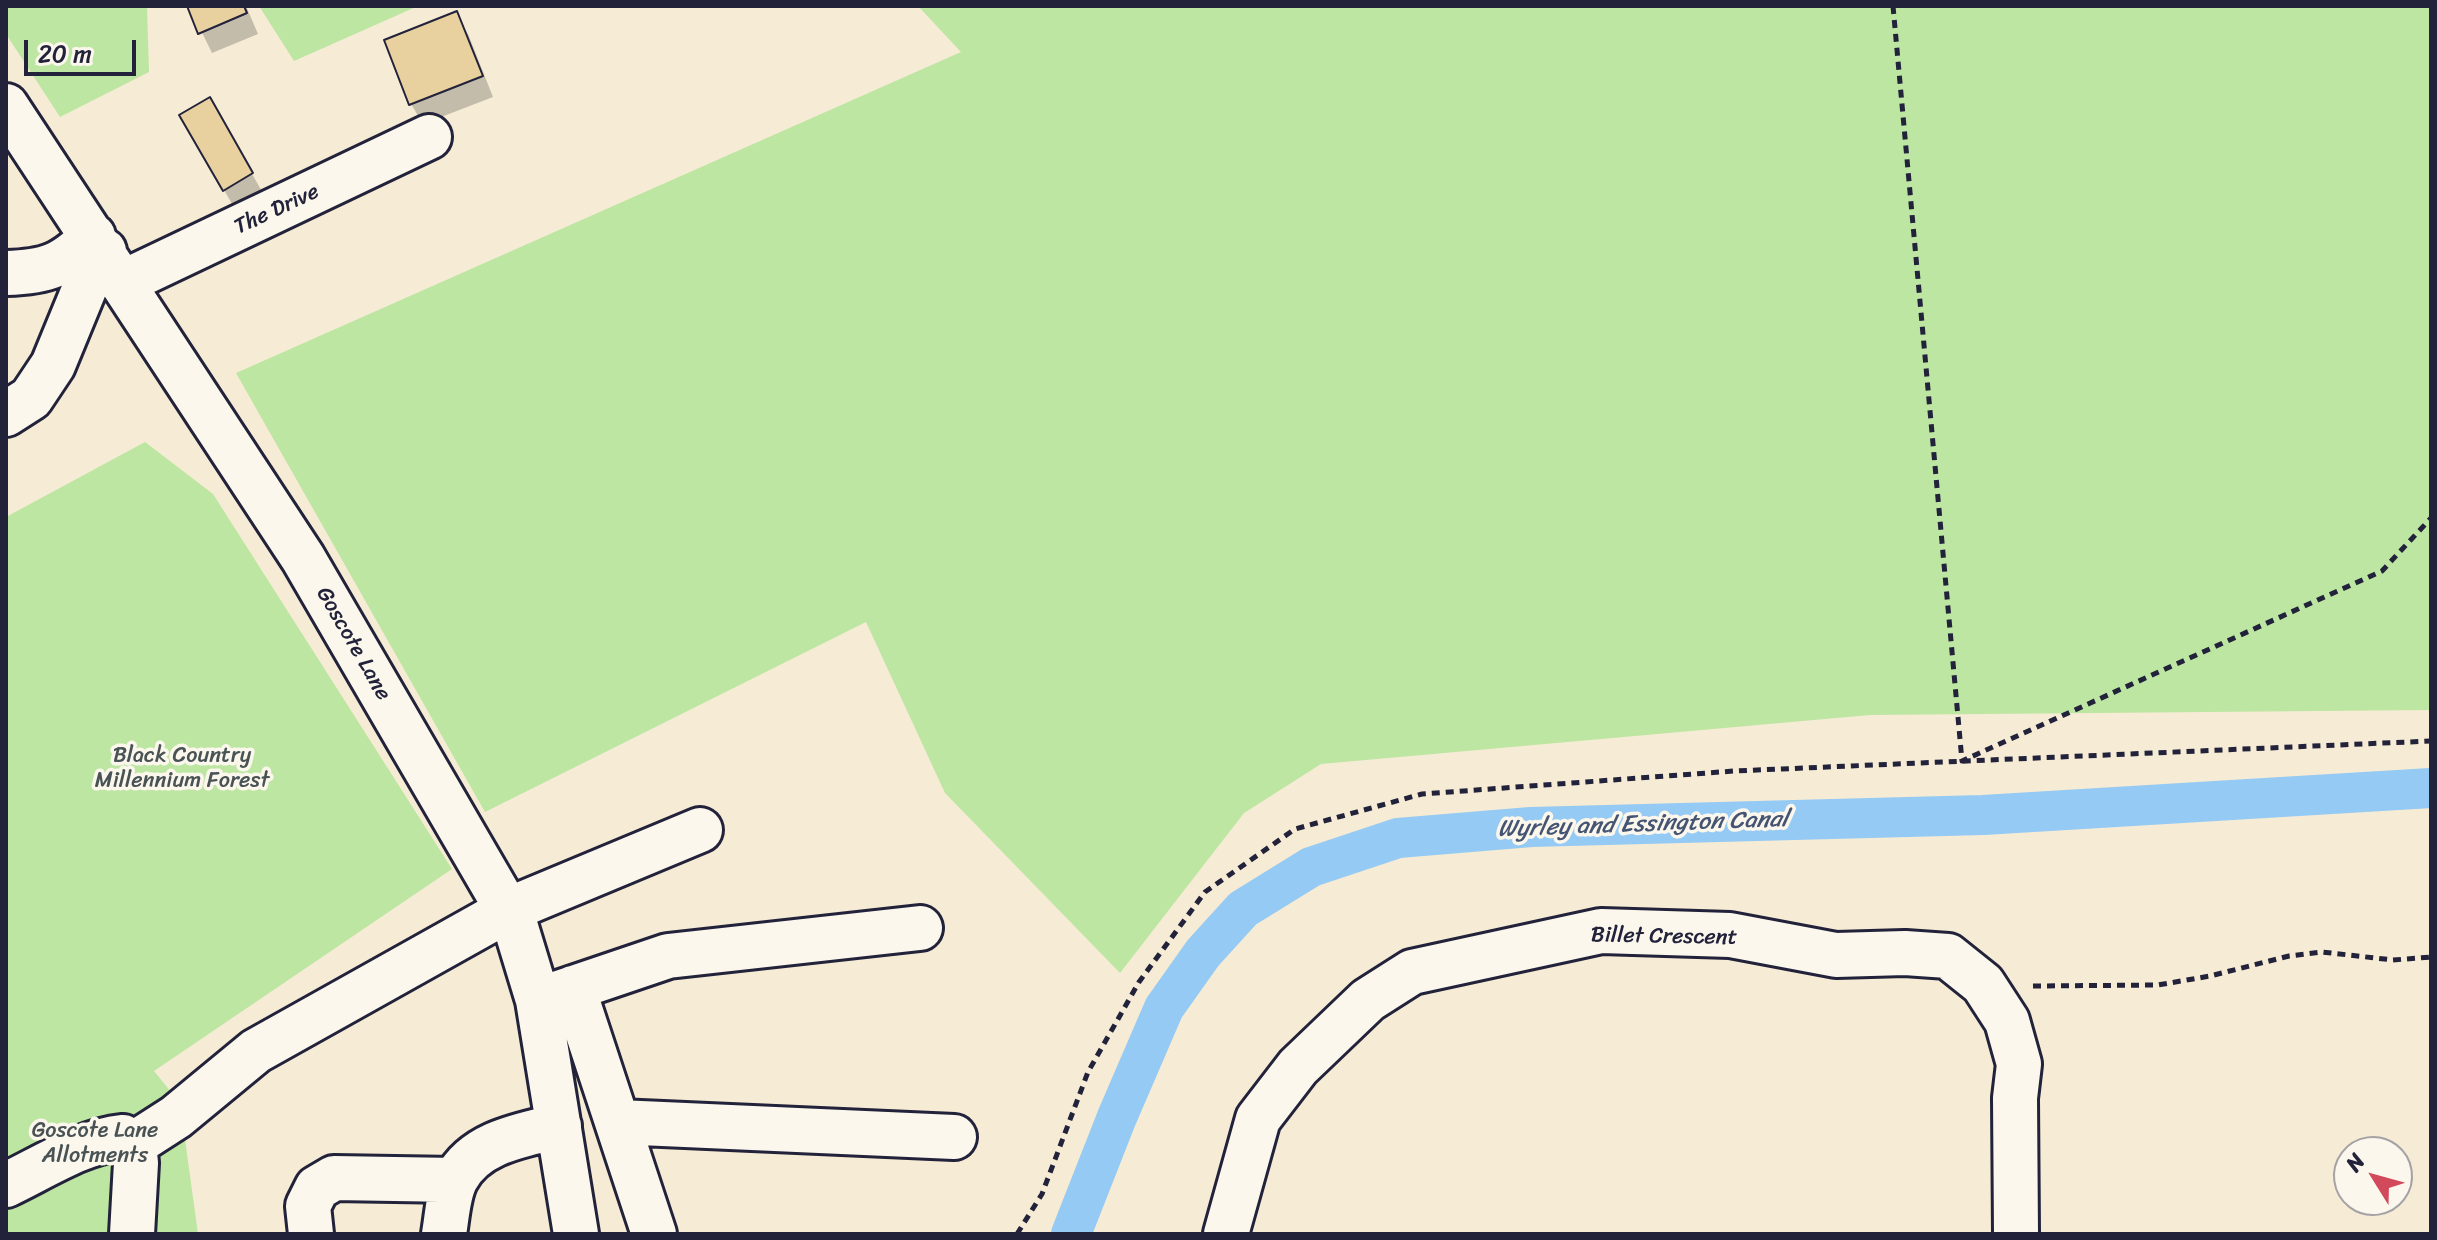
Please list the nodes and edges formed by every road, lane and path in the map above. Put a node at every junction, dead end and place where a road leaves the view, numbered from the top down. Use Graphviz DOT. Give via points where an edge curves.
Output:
graph roads {
  1 [pos="1893,6"];
  2 [pos="6,106"];
  3 [pos="429,137"];
  4 [pos="107,256"];
  5 [pos="6,273"];
  6 [pos="6,414"];
  7 [pos="2431,518"];
  8 [pos="2431,741"];
  9 [pos="1962,761"];
  10 [pos="700,830"];
  11 [pos="508,910"];
  12 [pos="920,928"];
  13 [pos="2431,957"];
  14 [pos="556,994"];
  15 [pos="1997,1006"];
  16 [pos="618,1122"];
  17 [pos="559,1126"];
  18 [pos="954,1137"];
  19 [pos="134,1144"];
  20 [pos="455,1180"];
  21 [pos="6,1185"];
  22 [pos="132,1234"];
  23 [pos="311,1234"];
  24 [pos="444,1234"];
  25 [pos="576,1234"];
  26 [pos="654,1234"];
  27 [pos="1017,1234"];
  28 [pos="1226,1234"];
  29 [pos="2016,1234"];
  1 -- 9 [label="path"];
  2 -- 4 [label="street, Goscote Lane"];
  3 -- 4 [label="street, The Drive"];
  4 -- 5 [label="street, The Drive" via="71,258 38,271"];
  4 -- 6 [label="street" via="90,275 53,365 31,398"];
  4 -- 11 [label="street, Goscote Lane" via="303,558"];
  7 -- 9 [label="path" via="2382,571"];
  8 -- 9 [label="path"];
  9 -- 27 [label="path" via="1422,794 1295,829 1205,892 1139,982 1088,1072 1042,1194"];
  10 -- 11 [label="street"];
  11 -- 14 [label="street, Goscote Lane"];
  11 -- 19 [label="street" via="256,1051"];
  12 -- 14 [label="street" via="668,956"];
  13 -- 15 [label="path" via="2393,960 2322,952 2158,985 2036,984"];
  14 -- 16 [label="street"];
  14 -- 17 [label="street, Goscote Lane"];
  15 -- 28 [label="street, Billet Crescent" via="1983,984 1948,956 1836,955 1730,935 1601,931 1412,972 1368,1000 1318,1047 1258,1119"];
  15 -- 29 [label="street, Billet Crescent" via="2007,1021 2019,1064"];
  16 -- 18 [label="street"];
  16 -- 26 [label="street"];
  17 -- 20 [label="street" via="497,1143 472,1156"];
  17 -- 25 [label="street, Goscote Lane"];
  19 -- 21 [label="street" via="123,1137 109,1138"];
  19 -- 22 [label="street"];
  20 -- 23 [label="street" via="334,1178 317,1188 308,1206"];
  20 -- 24 [label="street"];
}
